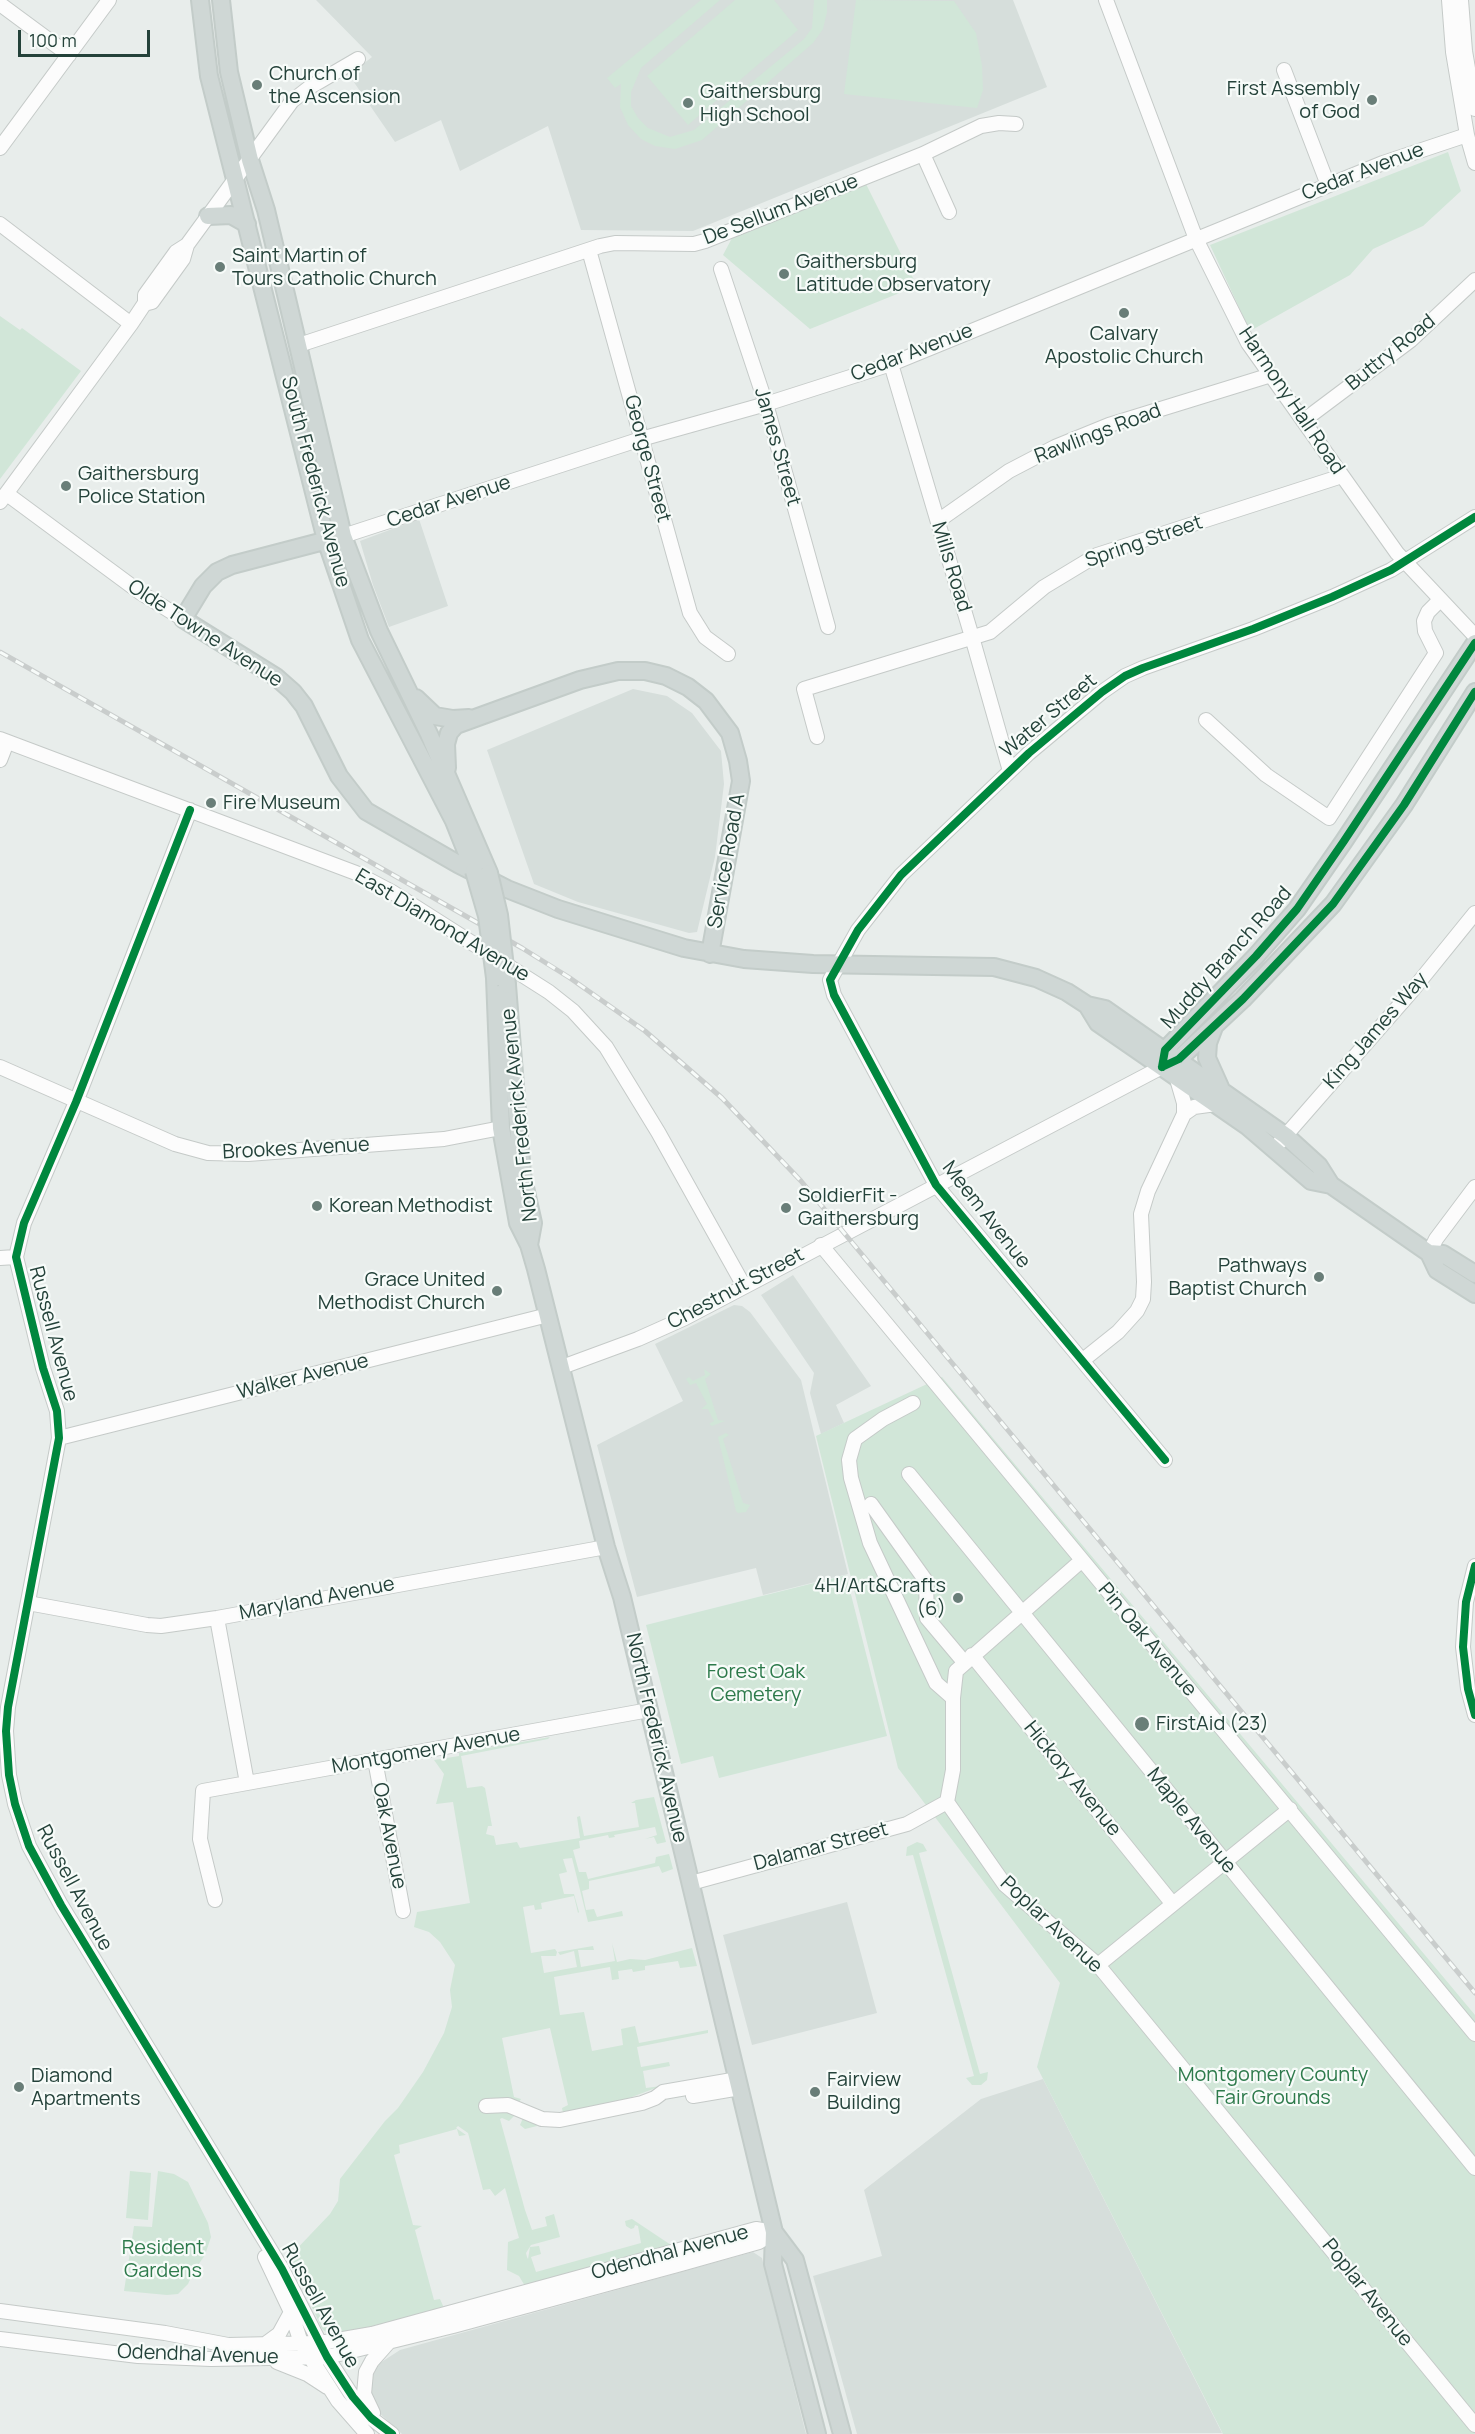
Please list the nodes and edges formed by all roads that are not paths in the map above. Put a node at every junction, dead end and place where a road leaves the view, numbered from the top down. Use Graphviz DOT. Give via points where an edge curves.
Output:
graph roads {
  1 [pos="109,0"];
  2 [pos="200,0"];
  3 [pos="221,0"];
  4 [pos="1106,0"];
  5 [pos="1449,0"];
  6 [pos="1461,0"];
  7 [pos="0,4"];
  8 [pos="69,55"];
  9 [pos="358,59"];
  10 [pos="1284,70"];
  11 [pos="1475,109"];
  12 [pos="1016,124"];
  13 [pos="1467,135"];
  14 [pos="0,148"];
  15 [pos="923,154"];
  16 [pos="250,160"];
  17 [pos="1475,163"];
  18 [pos="235,181"];
  19 [pos="1328,185"];
  20 [pos="949,212"];
  21 [pos="208,216"];
  22 [pos="0,224"];
  23 [pos="247,224"];
  24 [pos="1196,239"];
  25 [pos="589,250"];
  26 [pos="721,269"];
  27 [pos="1475,280"];
  28 [pos="131,324"];
  29 [pos="299,345"];
  30 [pos="891,364"];
  31 [pos="1271,375"];
  32 [pos="766,404"];
  33 [pos="1303,421"];
  34 [pos="642,439"];
  35 [pos="1342,476"];
  36 [pos="3,498"];
  37 [pos="1475,517"];
  38 [pos="938,521"];
  39 [pos="343,536"];
  40 [pos="326,540"];
  41 [pos="1405,562"];
  42 [pos="1440,600"];
  43 [pos="183,619"];
  44 [pos="828,627"];
  45 [pos="1475,636"];
  46 [pos="972,637"];
  47 [pos="1475,643"];
  48 [pos="728,654"];
  49 [pos="407,689"];
  50 [pos="1475,692"];
  51 [pos="473,717"];
  52 [pos="1206,720"];
  53 [pos="817,737"];
  54 [pos="3,740"];
  55 [pos="0,760"];
  56 [pos="1010,771"];
  57 [pos="447,775"];
  58 [pos="189,810"];
  59 [pos="1475,913"];
  60 [pos="710,954"];
  61 [pos="838,964"];
  62 [pos="501,981"];
  63 [pos="1087,1005"];
  64 [pos="1216,1023"];
  65 [pos="1172,1055"];
  66 [pos="0,1067"];
  67 [pos="1162,1067"];
  68 [pos="1177,1079"];
  69 [pos="1219,1097"];
  70 [pos="76,1102"];
  71 [pos="1184,1114"];
  72 [pos="501,1128"];
  73 [pos="1280,1142"];
  74 [pos="936,1185"];
  75 [pos="1475,1187"];
  76 [pos="529,1245"];
  77 [pos="821,1245"];
  78 [pos="1429,1253"];
  79 [pos="16,1257"];
  80 [pos="0,1258"];
  81 [pos="1475,1274"];
  82 [pos="744,1286"];
  83 [pos="1475,1294"];
  84 [pos="548,1315"];
  85 [pos="1083,1360"];
  86 [pos="562,1366"];
  87 [pos="913,1403"];
  88 [pos="58,1438"];
  89 [pos="1164,1460"];
  90 [pos="909,1474"];
  91 [pos="871,1504"];
  92 [pos="606,1547"];
  93 [pos="1082,1561"];
  94 [pos="1475,1566"];
  95 [pos="28,1603"];
  96 [pos="1022,1612"];
  97 [pos="217,1618"];
  98 [pos="968,1659"];
  99 [pos="953,1698"];
  100 [pos="649,1710"];
  101 [pos="1475,1715"];
  102 [pos="375,1760"];
  103 [pos="247,1783"];
  104 [pos="947,1802"];
  105 [pos="1290,1809"];
  106 [pos="1224,1862"];
  107 [pos="691,1883"];
  108 [pos="215,1900"];
  109 [pos="1172,1903"];
  110 [pos="403,1911"];
  111 [pos="1098,1965"];
  112 [pos="1475,2034"];
  113 [pos="739,2083"];
  114 [pos="486,2106"];
  115 [pos="1475,2168"];
  116 [pos="226,2177"];
  117 [pos="774,2232"];
  118 [pos="0,2311"];
  119 [pos="291,2312"];
  120 [pos="0,2339"];
  121 [pos="301,2343"];
  122 [pos="320,2343"];
  123 [pos="388,2343"];
  124 [pos="264,2345"];
  125 [pos="327,2357"];
  126 [pos="257,2358"];
  127 [pos="311,2358"];
  128 [pos="331,2390"];
  129 [pos="1475,2425"];
  130 [pos="390,2432"];
  131 [pos="367,2434"];
  132 [pos="817,2434"];
  133 [pos="842,2434"];
  1 -- 8 [label="street"];
  2 -- 18 [label="main road, South Frederick Avenue" via="209,76"];
  3 -- 16 [label="main road, South Frederick Avenue" via="230,72"];
  4 -- 24 [label="street, Harmony Hall Road"];
  5 -- 13 [label="street"];
  6 -- 11 [label="street" via="1464,51"];
  7 -- 8 [label="street"];
  8 -- 14 [label="street"];
  9 -- 16 [label="street" via="298,95"];
  10 -- 19 [label="street"];
  12 -- 15 [label="street, De Sellum Avenue" via="981,126"];
  13 -- 17 [label="street"];
  13 -- 19 [label="street, Cedar Avenue" via="1419,149"];
  15 -- 20 [label="street"];
  15 -- 25 [label="street, De Sellum Avenue" via="705,241 615,243"];
  16 -- 18 [label="street"];
  16 -- 29 [label="main road, South Frederick Avenue"];
  18 -- 21 [label="street"];
  18 -- 23 [label="main road, South Frederick Avenue"];
  19 -- 24 [label="street, Cedar Avenue"];
  21 -- 23 [label="main road" via="231,215"];
  21 -- 28 [label="street" via="187,245 183,259 166,275 152,302 146,303"];
  22 -- 28 [label="street"];
  23 -- 40 [label="main road, South Frederick Avenue"];
  24 -- 30 [label="street, Cedar Avenue"];
  24 -- 31 [label="street, Harmony Hall Road" via="1248,343"];
  25 -- 29 [label="street, De Sellum Avenue"];
  25 -- 34 [label="street, George Street"];
  26 -- 32 [label="street, James Street"];
  27 -- 33 [label="street, Buttry Road" via="1412,340"];
  28 -- 36 [label="street"];
  29 -- 39 [label="main road, South Frederick Avenue"];
  30 -- 32 [label="street, Cedar Avenue"];
  30 -- 38 [label="street, Mills Road"];
  31 -- 33 [label="street, Harmony Hall Road"];
  31 -- 38 [label="street, Rawlings Road" via="1109,425 1055,447 1009,471"];
  32 -- 34 [label="street, Cedar Avenue"];
  32 -- 44 [label="street, James Street"];
  33 -- 35 [label="street, Harmony Hall Road"];
  34 -- 39 [label="street, Cedar Avenue"];
  34 -- 48 [label="street, George Street" via="690,613 705,637"];
  35 -- 41 [label="street, Harmony Hall Road"];
  35 -- 46 [label="street, Spring Street" via="1097,555 1044,587 990,632"];
  36 -- 43 [label="street, Olde Towne Avenue"];
  37 -- 41 [label="street, Water Street"];
  38 -- 46 [label="street, Mills Road"];
  39 -- 40 [label="main road"];
  39 -- 49 [label="main road, South Frederick Avenue" via="379,632"];
  40 -- 43 [label="main road" via="217,572 203,586"];
  40 -- 62 [label="main road, South Frederick Avenue, bridge" via="360,640 454,821 474,871"];
  41 -- 42 [label="street, Harmony Hall Road"];
  41 -- 56 [label="street, Water Street" via="1323,601 1125,676"];
  42 -- 45 [label="street, Harmony Hall Road"];
  42 -- 52 [label="street" via="1424,621 1436,653 1329,818 1266,775"];
  43 -- 60 [label="main road, Olde Towne Avenue" via="276,677 292,692 304,706 339,776 366,811 507,889 558,909"];
  46 -- 53 [label="street, Spring Street" via="804,689"];
  46 -- 56 [label="street, Mills Road"];
  47 -- 65 [label="main road, Muddy Branch Road" via="1297,909"];
  49 -- 51 [label="main road" via="435,716"];
  49 -- 57 [label="main road, South Frederick Avenue"];
  50 -- 64 [label="main road, Muddy Branch Road" via="1354,877 1288,953"];
  51 -- 57 [label="main road" via="449,733"];
  51 -- 60 [label="main road, Service Road A" via="618,671 666,676 706,701 730,733 741,781"];
  54 -- 55 [label="street"];
  54 -- 58 [label="street, East Diamond Avenue"];
  56 -- 61 [label="street, Water Street" via="901,875 858,930"];
  57 -- 62 [label="main road, South Frederick Avenue, bridge" via="489,873 499,915"];
  58 -- 70 [label="street, Russell Avenue"];
  58 -- 82 [label="street, East Diamond Avenue" via="364,877 500,959 573,1011 606,1047"];
  59 -- 73 [label="street, King James Way"];
  60 -- 61 [label="main road, Olde Towne Avenue"];
  61 -- 63 [label="main road, Olde Towne Avenue" via="994,967 1046,981"];
  61 -- 74 [label="street, Meem Avenue" via="830,980 834,995"];
  62 -- 72 [label="main road, North Frederick Avenue"];
  62 -- 76 [label="main road, North Frederick Avenue" via="522,1174 533,1223"];
  63 -- 65 [label="main road" via="1105,1009"];
  63 -- 67 [label="main road" via="1098,1023"];
  64 -- 65 [label="main road, Muddy Branch Road"];
  64 -- 69 [label="main road" via="1210,1034 1207,1058"];
  65 -- 67 [label="main road, Muddy Branch Road"];
  65 -- 69 [label="main road"];
  66 -- 70 [label="street, Brookes Avenue"];
  67 -- 68 [label="main road"];
  67 -- 74 [label="street, Chestnut Street"];
  68 -- 69 [label="main road"];
  68 -- 71 [label="street"];
  69 -- 71 [label="street"];
  69 -- 73 [label="main road"];
  70 -- 72 [label="street, Brookes Avenue" via="175,1144 227,1155 452,1138"];
  70 -- 79 [label="street, Russell Avenue" via="24,1223"];
  71 -- 85 [label="street" via="1143,1203 1143,1299 1118,1332"];
  72 -- 76 [label="main road, North Frederick Avenue" via="518,1223"];
  73 -- 78 [label="main road" via="1319,1166 1331,1185"];
  74 -- 77 [label="street, Chestnut Street"];
  74 -- 85 [label="street, Meem Avenue"];
  75 -- 78 [label="street"];
  76 -- 84 [label="main road, North Frederick Avenue"];
  77 -- 82 [label="street, Chestnut Street"];
  77 -- 93 [label="street, Pin Oak Avenue"];
  78 -- 81 [label="main road" via="1443,1254"];
  78 -- 83 [label="main road" via="1437,1269"];
  79 -- 80 [label="street"];
  79 -- 88 [label="street, Russell Avenue" via="57,1411"];
  82 -- 86 [label="street, Chestnut Street" via="667,1326"];
  84 -- 86 [label="main road, North Frederick Avenue"];
  84 -- 88 [label="street, Walker Avenue"];
  85 -- 89 [label="street, Meem Avenue"];
  86 -- 92 [label="main road, North Frederick Avenue"];
  87 -- 99 [label="street" via="855,1439 849,1460 851,1478 875,1554 936,1683"];
  88 -- 95 [label="street, Russell Avenue"];
  90 -- 96 [label="street, Maple Avenue"];
  91 -- 98 [label="street, Hickory Avenue" via="926,1581 927,1618"];
  92 -- 97 [label="street, Maryland Avenue"];
  92 -- 100 [label="main road, North Frederick Avenue"];
  93 -- 96 [label="street"];
  93 -- 105 [label="street, Pin Oak Avenue"];
  94 -- 101 [label="street" via="1466,1602 1463,1647"];
  95 -- 97 [label="street, Maryland Avenue" via="147,1625"];
  95 -- 116 [label="street, Russell Avenue" via="6,1731 9,1775 23,1830 61,1905"];
  96 -- 98 [label="street"];
  96 -- 106 [label="street, Maple Avenue"];
  97 -- 103 [label="street"];
  98 -- 99 [label="street" via="954,1676"];
  98 -- 109 [label="street, Hickory Avenue"];
  99 -- 104 [label="street" via="953,1770"];
  100 -- 102 [label="street, Montgomery Avenue"];
  100 -- 107 [label="main road, North Frederick Avenue"];
  102 -- 103 [label="street, Montgomery Avenue"];
  102 -- 110 [label="street, Oak Avenue"];
  103 -- 108 [label="street, Montgomery Avenue" via="203,1791 200,1839"];
  104 -- 107 [label="street, Dalamar Street" via="907,1824"];
  104 -- 111 [label="street, Poplar Avenue" via="1005,1885"];
  105 -- 106 [label="street"];
  105 -- 112 [label="street, Pin Oak Avenue"];
  106 -- 109 [label="street"];
  106 -- 115 [label="street, Maple Avenue"];
  107 -- 113 [label="main road, North Frederick Avenue"];
  109 -- 111 [label="street"];
  111 -- 129 [label="street, Poplar Avenue"];
  113 -- 114 [label="street" via="663,2092 655,2098 560,2120 542,2119 507,2105"];
  113 -- 117 [label="main road, North Frederick Avenue"];
  116 -- 119 [label="street, Russell Avenue"];
  116 -- 122 [label="street, Russell Avenue" via="282,2269"];
  117 -- 122 [label="street, Odendhal Avenue" via="756,2229 372,2334"];
  117 -- 123 [label="street, Odendhal Avenue" via="759,2242"];
  117 -- 132 [label="main road, North Frederick Avenue" via="773,2264"];
  117 -- 133 [label="main road, North Frederick Avenue" via="795,2260"];
  118 -- 124 [label="street, Odendhal Avenue" via="228,2345"];
  119 -- 121 [label="street, Russell Avenue"];
  119 -- 124 [label="street" via="279,2334"];
  120 -- 126 [label="street, Odendhal Avenue" via="138,2356"];
  121 -- 122 [label="street, Odendhal Avenue"];
  121 -- 124 [label="street, Odendhal Avenue"];
  121 -- 127 [label="street, Russell Avenue"];
  122 -- 125 [label="street, Russell Avenue"];
  123 -- 125 [label="street, Odendhal Avenue"];
  123 -- 130 [label="street" via="369,2366 364,2388 369,2408"];
  125 -- 127 [label="street, Odendhal Avenue"];
  125 -- 130 [label="street, Russell Avenue" via="353,2397"];
  126 -- 127 [label="street, Odendhal Avenue"];
  126 -- 128 [label="street" via="286,2364"];
  127 -- 128 [label="street, Russell Avenue"];
  128 -- 131 [label="street, Russell Avenue"];
}
